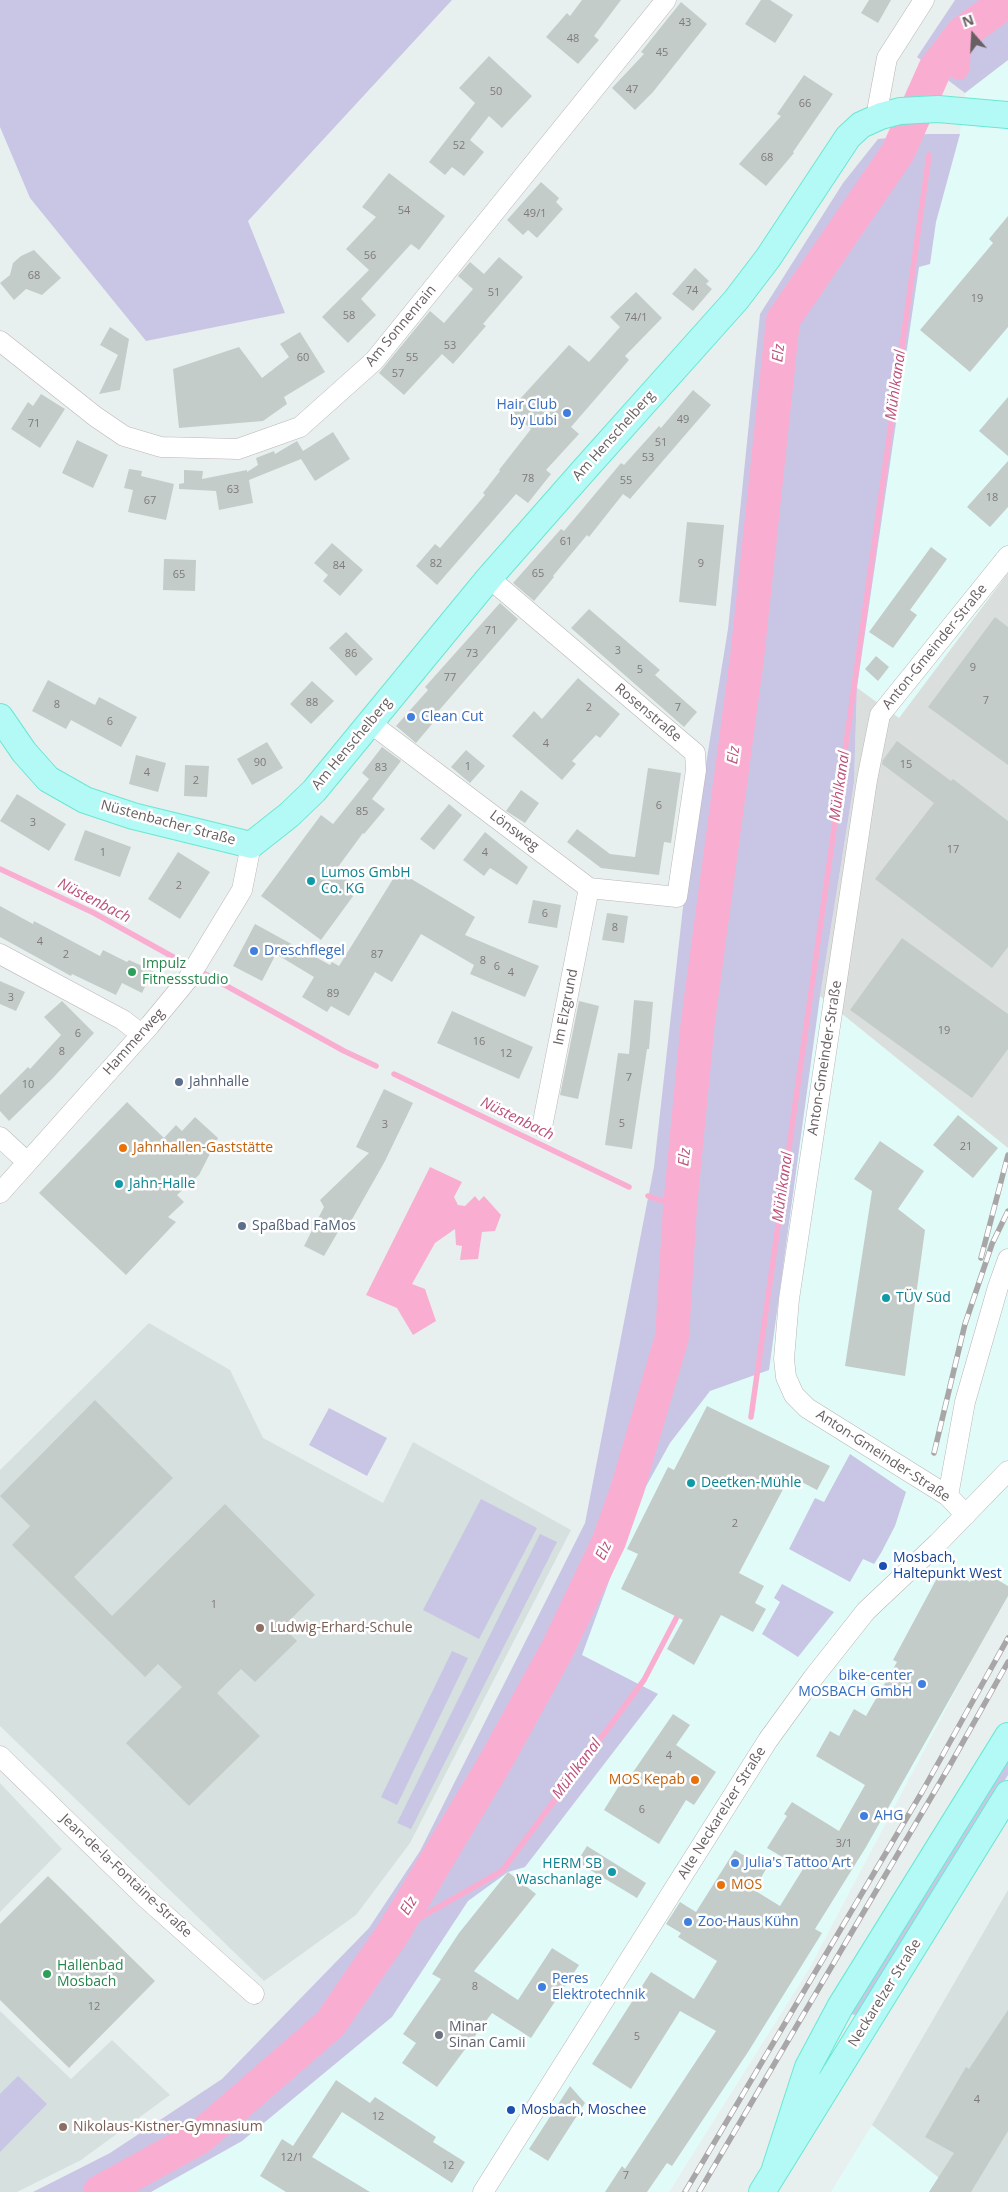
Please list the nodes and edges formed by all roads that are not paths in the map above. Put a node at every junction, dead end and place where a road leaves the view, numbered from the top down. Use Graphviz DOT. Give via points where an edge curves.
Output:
graph roads {
  1 [pos="666,0"];
  2 [pos="924,0"];
  3 [pos="891,113"];
  4 [pos="1008,115"];
  5 [pos="0,341"];
  6 [pos="1008,556"];
  7 [pos="490,578"];
  8 [pos="0,717"];
  9 [pos="370,722"];
  10 [pos="251,845"];
  11 [pos="589,888"];
  12 [pos="0,954"];
  13 [pos="141,1034"];
  14 [pos="542,1127"];
  15 [pos="0,1137"];
  16 [pos="27,1162"];
  17 [pos="0,1193"];
  18 [pos="1008,1259"];
  19 [pos="1008,1471"];
  20 [pos="948,1496"];
  21 [pos="966,1514"];
  22 [pos="1008,1736"];
  23 [pos="0,1756"];
  24 [pos="1008,1794"];
  25 [pos="254,1994"];
  26 [pos="775,2169"];
  27 [pos="484,2192"];
  28 [pos="762,2192"];
  1 -- 5 [label="street, Am Sonnenrain" via="374,361 300,427 238,449 161,447 124,436"];
  2 -- 3 [label="street" via="887,58 878,106"];
  3 -- 4 [label="main road" via="938,109"];
  3 -- 7 [label="main road, Am Henschelberg" via="861,125 848,137 768,258 736,300"];
  6 -- 20 [label="street, Anton-Gmeinder-Straße" via="880,715 865,790 790,1290 784,1359 786,1377 794,1395 806,1408"];
  7 -- 9 [label="main road, Am Henschelberg"];
  7 -- 11 [label="street, Rosenstraße" via="695,753 696,770 677,897"];
  8 -- 10 [label="main road, Nüstenbacher Straße" via="48,779 85,800 133,816"];
  9 -- 10 [label="main road, Am Henschelberg" via="314,790"];
  9 -- 11 [label="street, Lönsweg"];
  10 -- 13 [label="street, Hammerweg" via="242,890 188,979"];
  11 -- 14 [label="street, Im Elzgrund"];
  12 -- 13 [label="street" via="122,1020"];
  13 -- 16 [label="street, Hammerweg"];
  15 -- 16 [label="street"];
  16 -- 17 [label="street, Hammerweg"];
  18 -- 20 [label="street" via="965,1402"];
  19 -- 21 [label="street, Alte Neckarelzer Straße"];
  20 -- 21 [label="street, Anton-Gmeinder-Straße"];
  21 -- 27 [label="street, Alte Neckarelzer Straße" via="866,1611 768,1740"];
  22 -- 26 [label="main road" via="840,2007 808,2067"];
  23 -- 25 [label="street, Jean-de-la-Fontaine-Straße" via="147,1899"];
  24 -- 26 [label="main road, Neckarelzer Straße"];
  26 -- 28 [label="main road, Neckarelzer Straße"];
}
